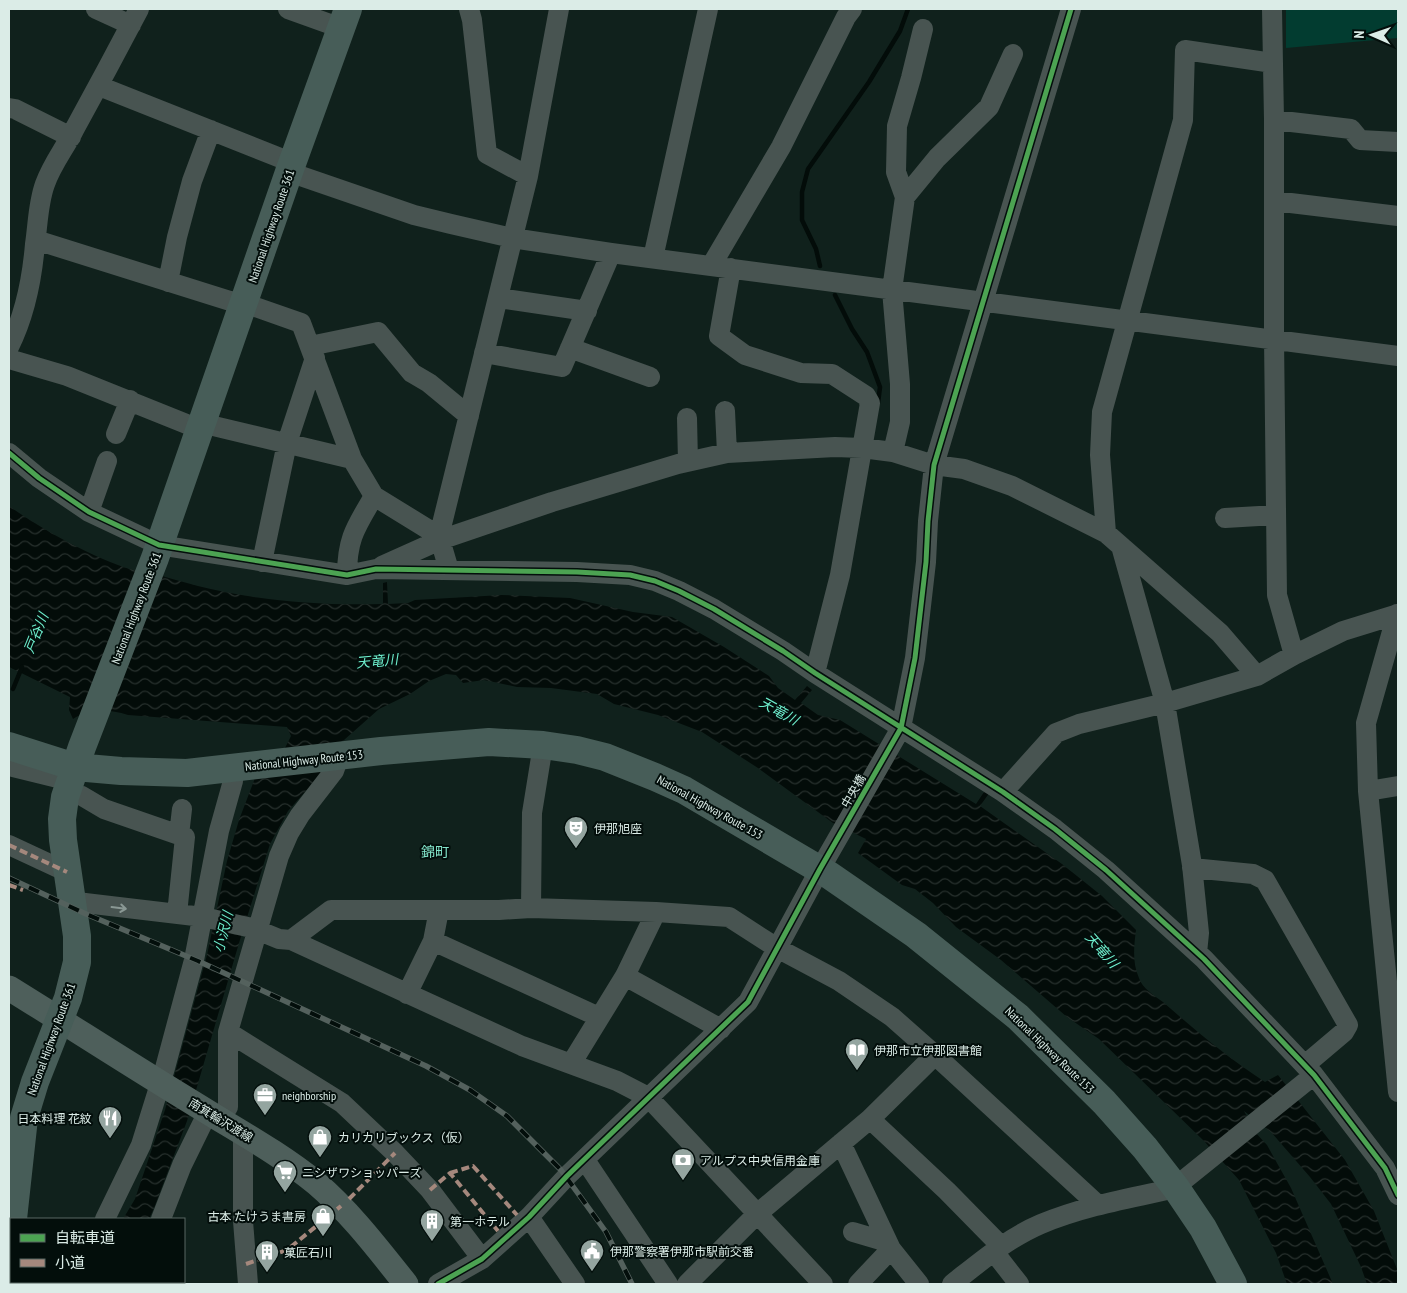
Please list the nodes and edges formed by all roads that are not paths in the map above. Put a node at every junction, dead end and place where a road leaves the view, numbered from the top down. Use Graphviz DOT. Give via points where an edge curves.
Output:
graph roads {
  1 [pos="96,9"];
  2 [pos="288,9"];
  3 [pos="469,9"];
  4 [pos="559,9"];
  5 [pos="708,9"];
  6 [pos="852,9"];
  7 [pos="1071,9"];
  8 [pos="1272,9"];
  9 [pos="135,17"];
  10 [pos="344,19"];
  11 [pos="923,29"];
  12 [pos="1013,54"];
  13 [pos="1273,63"];
  14 [pos="98,86"];
  15 [pos="9,108"];
  16 [pos="1274,120"];
  17 [pos="211,130"];
  18 [pos="71,137"];
  19 [pos="1398,142"];
  20 [pos="289,172"];
  21 [pos="528,176"];
  22 [pos="905,197"];
  23 [pos="1274,202"];
  24 [pos="1398,216"];
  25 [pos="512,238"];
  26 [pos="36,240"];
  27 [pos="611,253"];
  28 [pos="653,258"];
  29 [pos="711,266"];
  30 [pos="731,268"];
  31 [pos="168,282"];
  32 [pos="892,290"];
  33 [pos="498,298"];
  34 [pos="983,301"];
  35 [pos="244,303"];
  36 [pos="587,311"];
  37 [pos="1128,320"];
  38 [pos="1274,338"];
  39 [pos="9,347"];
  40 [pos="570,348"];
  41 [pos="312,352"];
  42 [pos="484,353"];
  43 [pos="1398,356"];
  44 [pos="9,359"];
  45 [pos="650,377"];
  46 [pos="130,400"];
  47 [pos="725,411"];
  48 [pos="469,416"];
  49 [pos="687,418"];
  50 [pos="200,426"];
  51 [pos="116,434"];
  52 [pos="287,443"];
  53 [pos="862,448"];
  54 [pos="894,452"];
  55 [pos="9,453"];
  56 [pos="727,453"];
  57 [pos="352,459"];
  58 [pos="107,461"];
  59 [pos="688,462"];
  60 [pos="934,464"];
  61 [pos="374,496"];
  62 [pos="89,512"];
  63 [pos="1276,515"];
  64 [pos="1225,518"];
  65 [pos="440,538"];
  66 [pos="1113,540"];
  67 [pos="157,552"];
  68 [pos="262,562"];
  69 [pos="376,569"];
  70 [pos="449,570"];
  71 [pos="347,575"];
  72 [pos="1398,614"];
  73 [pos="1294,655"];
  74 [pos="815,672"];
  75 [pos="1256,676"];
  76 [pos="1165,703"];
  77 [pos="899,730"];
  78 [pos="543,745"];
  79 [pos="9,746"];
  80 [pos="333,757"];
  81 [pos="9,766"];
  82 [pos="237,767"];
  83 [pos="77,773"];
  84 [pos="1398,786"];
  85 [pos="1368,791"];
  86 [pos="1003,792"];
  87 [pos="182,809"];
  88 [pos="179,835"];
  89 [pos="9,845"];
  90 [pos="822,865"];
  91 [pos="1192,868"];
  92 [pos="68,872"];
  93 [pos="71,900"];
  94 [pos="531,908"];
  95 [pos="439,910"];
  96 [pos="656,912"];
  97 [pos="177,914"];
  98 [pos="205,917"];
  99 [pos="255,929"];
  100 [pos="290,940"];
  101 [pos="433,940"];
  102 [pos="777,948"];
  103 [pos="1197,953"];
  104 [pos="1392,956"];
  105 [pos="625,976"];
  106 [pos="10,992"];
  107 [pos="407,994"];
  108 [pos="599,1017"];
  109 [pos="59,1019"];
  110 [pos="722,1029"];
  111 [pos="228,1032"];
  112 [pos="935,1055"];
  113 [pos="571,1064"];
  114 [pos="1309,1073"];
  115 [pos="163,1084"];
  116 [pos="1398,1092"];
  117 [pos="648,1097"];
  118 [pos="209,1112"];
  119 [pos="870,1119"];
  120 [pos="243,1132"];
  121 [pos="841,1143"];
  122 [pos="585,1160"];
  123 [pos="1391,1169"];
  124 [pos="12,1184"];
  125 [pos="1180,1184"];
  126 [pos="1398,1194"];
  127 [pos="1098,1205"];
  128 [pos="757,1214"];
  129 [pos="529,1217"];
  130 [pos="12,1218"];
  131 [pos="106,1218"];
  132 [pos="162,1218"];
  133 [pos="853,1232"];
  134 [pos="889,1246"];
  135 [pos="997,1249"];
  136 [pos="482,1259"];
  137 [pos="248,1284"];
  138 [pos="406,1284"];
  139 [pos="438,1284"];
  140 [pos="574,1284"];
  141 [pos="668,1284"];
  142 [pos="687,1284"];
  143 [pos="823,1284"];
  144 [pos="858,1284"];
  145 [pos="919,1284"];
  146 [pos="952,1284"];
  147 [pos="1019,1284"];
  148 [pos="1233,1284"];
  1 -- 9 [label="street"];
  2 -- 10 [label="street"];
  3 -- 21 [label="street" via="487,154"];
  4 -- 21 [label="street"];
  5 -- 28 [label="street"];
  6 -- 29 [label="street" via="781,147"];
  7 -- 34 [label="street, 中央橋"];
  8 -- 13 [label="street"];
  9 -- 14 [label="street"];
  10 -- 20 [label="highway, National Highway Route 361"];
  11 -- 22 [label="street" via="896,126 896,172"];
  12 -- 22 [label="street" via="989,108 937,158"];
  13 -- 16 [label="street"];
  13 -- 37 [label="street" via="1185,50 1183,120"];
  14 -- 17 [label="street"];
  14 -- 18 [label="street"];
  15 -- 18 [label="street"];
  16 -- 19 [label="street" via="1351,129 1360,140"];
  16 -- 23 [label="street"];
  17 -- 20 [label="street" via="283,158"];
  17 -- 31 [label="street" via="176,236"];
  18 -- 26 [label="street" via="44,186"];
  20 -- 25 [label="street" via="414,215"];
  20 -- 35 [label="highway, National Highway Route 361"];
  21 -- 25 [label="street"];
  22 -- 32 [label="street"];
  23 -- 24 [label="street"];
  23 -- 38 [label="street"];
  25 -- 27 [label="street"];
  25 -- 33 [label="street"];
  26 -- 31 [label="street"];
  26 -- 39 [label="street" via="26,302"];
  27 -- 28 [label="street"];
  27 -- 36 [label="street"];
  28 -- 29 [label="street"];
  29 -- 30 [label="street"];
  30 -- 32 [label="street"];
  30 -- 53 [label="street" via="719,336 745,355 801,373 832,374 866,396 870,403"];
  31 -- 35 [label="street"];
  32 -- 34 [label="street"];
  32 -- 54 [label="street" via="900,384 900,422"];
  33 -- 36 [label="street"];
  33 -- 42 [label="street"];
  34 -- 37 [label="street"];
  34 -- 60 [label="street, 中央橋"];
  35 -- 41 [label="street" via="301,323"];
  35 -- 50 [label="highway, National Highway Route 361"];
  36 -- 40 [label="street"];
  37 -- 38 [label="street"];
  37 -- 66 [label="street" via="1102,412 1100,455"];
  38 -- 43 [label="street"];
  38 -- 63 [label="street"];
  40 -- 42 [label="street" via="562,367"];
  40 -- 45 [label="street"];
  41 -- 48 [label="street" via="378,332 412,373"];
  41 -- 52 [label="street"];
  41 -- 57 [label="street"];
  42 -- 48 [label="street"];
  44 -- 46 [label="street" via="67,376"];
  46 -- 50 [label="street"];
  46 -- 51 [label="street"];
  47 -- 56 [label="street"];
  48 -- 65 [label="street"];
  49 -- 59 [label="street"];
  50 -- 52 [label="street"];
  50 -- 67 [label="highway, National Highway Route 361"];
  52 -- 57 [label="street"];
  52 -- 68 [label="street"];
  53 -- 54 [label="street"];
  53 -- 56 [label="street"];
  53 -- 74 [label="street" via="840,575"];
  54 -- 60 [label="street"];
  55 -- 62 [label="street"];
  56 -- 59 [label="street"];
  57 -- 61 [label="street"];
  58 -- 62 [label="street"];
  59 -- 65 [label="street"];
  60 -- 66 [label="street" via="1012,486"];
  60 -- 77 [label="street, 中央橋" via="915,658"];
  61 -- 65 [label="street"];
  61 -- 71 [label="street" via="352,534 347,554"];
  62 -- 67 [label="street"];
  63 -- 64 [label="street"];
  63 -- 73 [label="street" via="1277,595"];
  65 -- 69 [label="street"];
  65 -- 70 [label="street"];
  66 -- 75 [label="street" via="1220,633"];
  66 -- 76 [label="street"];
  67 -- 68 [label="street"];
  67 -- 83 [label="highway, National Highway Route 361"];
  68 -- 71 [label="street"];
  69 -- 70 [label="street"];
  69 -- 71 [label="street"];
  70 -- 74 [label="street" via="577,572 630,575 655,581 714,610"];
  72 -- 73 [label="street" via="1343,632"];
  72 -- 85 [label="street" via="1366,723"];
  73 -- 75 [label="street"];
  74 -- 77 [label="street"];
  75 -- 76 [label="street"];
  76 -- 86 [label="street" via="1080,724 1056,734"];
  76 -- 91 [label="street"];
  77 -- 86 [label="street"];
  77 -- 90 [label="street, 中央橋"];
  78 -- 80 [label="highway, National Highway Route 153" via="489,742"];
  78 -- 90 [label="highway, National Highway Route 153" via="605,757 655,776"];
  78 -- 94 [label="street" via="532,813"];
  79 -- 83 [label="highway, National Highway Route 153"];
  80 -- 82 [label="highway, National Highway Route 153"];
  80 -- 99 [label="street" via="334,771 289,833"];
  81 -- 83 [label="street"];
  82 -- 83 [label="highway, National Highway Route 153" via="187,773"];
  82 -- 98 [label="street" via="219,831"];
  83 -- 88 [label="street" via="104,809"];
  83 -- 92 [label="highway, National Highway Route 361" via="65,797 62,819"];
  84 -- 85 [label="street"];
  85 -- 104 [label="street"];
  86 -- 103 [label="street" via="1055,828 1106,870"];
  87 -- 88 [label="street"];
  88 -- 97 [label="street" via="184,837"];
  89 -- 92 [label="street"];
  90 -- 102 [label="street, 中央橋"];
  90 -- 125 [label="highway, National Highway Route 153" via="1018,1017 1104,1102"];
  91 -- 103 [label="street" via="1199,934"];
  91 -- 114 [label="street" via="1253,874 1265,880 1348,1025"];
  92 -- 93 [label="highway, National Highway Route 361"];
  93 -- 97 [label="street, one-way"];
  93 -- 109 [label="highway, National Highway Route 361" via="77,936 77,962"];
  94 -- 95 [label="street"];
  94 -- 96 [label="street"];
  95 -- 100 [label="street" via="330,910"];
  95 -- 101 [label="street"];
  96 -- 102 [label="street" via="729,917"];
  96 -- 105 [label="street"];
  97 -- 98 [label="street"];
  98 -- 99 [label="street"];
  98 -- 115 [label="street"];
  99 -- 100 [label="street"];
  99 -- 111 [label="street"];
  100 -- 107 [label="street"];
  101 -- 107 [label="street"];
  101 -- 108 [label="street"];
  102 -- 110 [label="street, 中央橋" via="748,1002"];
  102 -- 112 [label="street" via="839,981 892,1017"];
  103 -- 114 [label="street"];
  104 -- 116 [label="street"];
  105 -- 108 [label="street"];
  105 -- 110 [label="street"];
  106 -- 109 [label="main road, 南箕輪沢渡線"];
  107 -- 113 [label="street" via="522,1046"];
  108 -- 113 [label="street"];
  109 -- 115 [label="main road, 南箕輪沢渡線"];
  109 -- 124 [label="highway, National Highway Route 361" via="34,1082"];
  110 -- 117 [label="street, 中央橋"];
  111 -- 118 [label="street" via="228,1107"];
  111 -- 136 [label="street" via="342,1103 430,1190"];
  112 -- 119 [label="street"];
  112 -- 127 [label="street"];
  113 -- 117 [label="street"];
  114 -- 123 [label="street"];
  114 -- 125 [label="street"];
  115 -- 118 [label="main road, 南箕輪沢渡線"];
  115 -- 131 [label="street" via="141,1145"];
  117 -- 122 [label="street, 中央橋"];
  117 -- 128 [label="street"];
  118 -- 120 [label="main road, 南箕輪沢渡線"];
  118 -- 132 [label="street" via="182,1165"];
  119 -- 121 [label="street"];
  119 -- 135 [label="street" via="947,1191"];
  120 -- 137 [label="street" via="243,1221"];
  120 -- 138 [label="main road, 南箕輪沢渡線" via="289,1162 341,1206"];
  121 -- 128 [label="street"];
  121 -- 134 [label="street"];
  122 -- 129 [label="street, 中央橋"];
  122 -- 141 [label="street"];
  123 -- 126 [label="street"];
  124 -- 130 [label="highway, National Highway Route 361"];
  125 -- 127 [label="street"];
  125 -- 148 [label="highway, National Highway Route 153"];
  127 -- 135 [label="street" via="1041,1224"];
  128 -- 142 [label="street"];
  128 -- 143 [label="street"];
  129 -- 136 [label="street, 中央橋"];
  129 -- 140 [label="street"];
  133 -- 134 [label="street"];
  134 -- 144 [label="street"];
  134 -- 145 [label="street"];
  135 -- 146 [label="street"];
  135 -- 147 [label="street"];
  136 -- 139 [label="street, 中央橋"];
}
